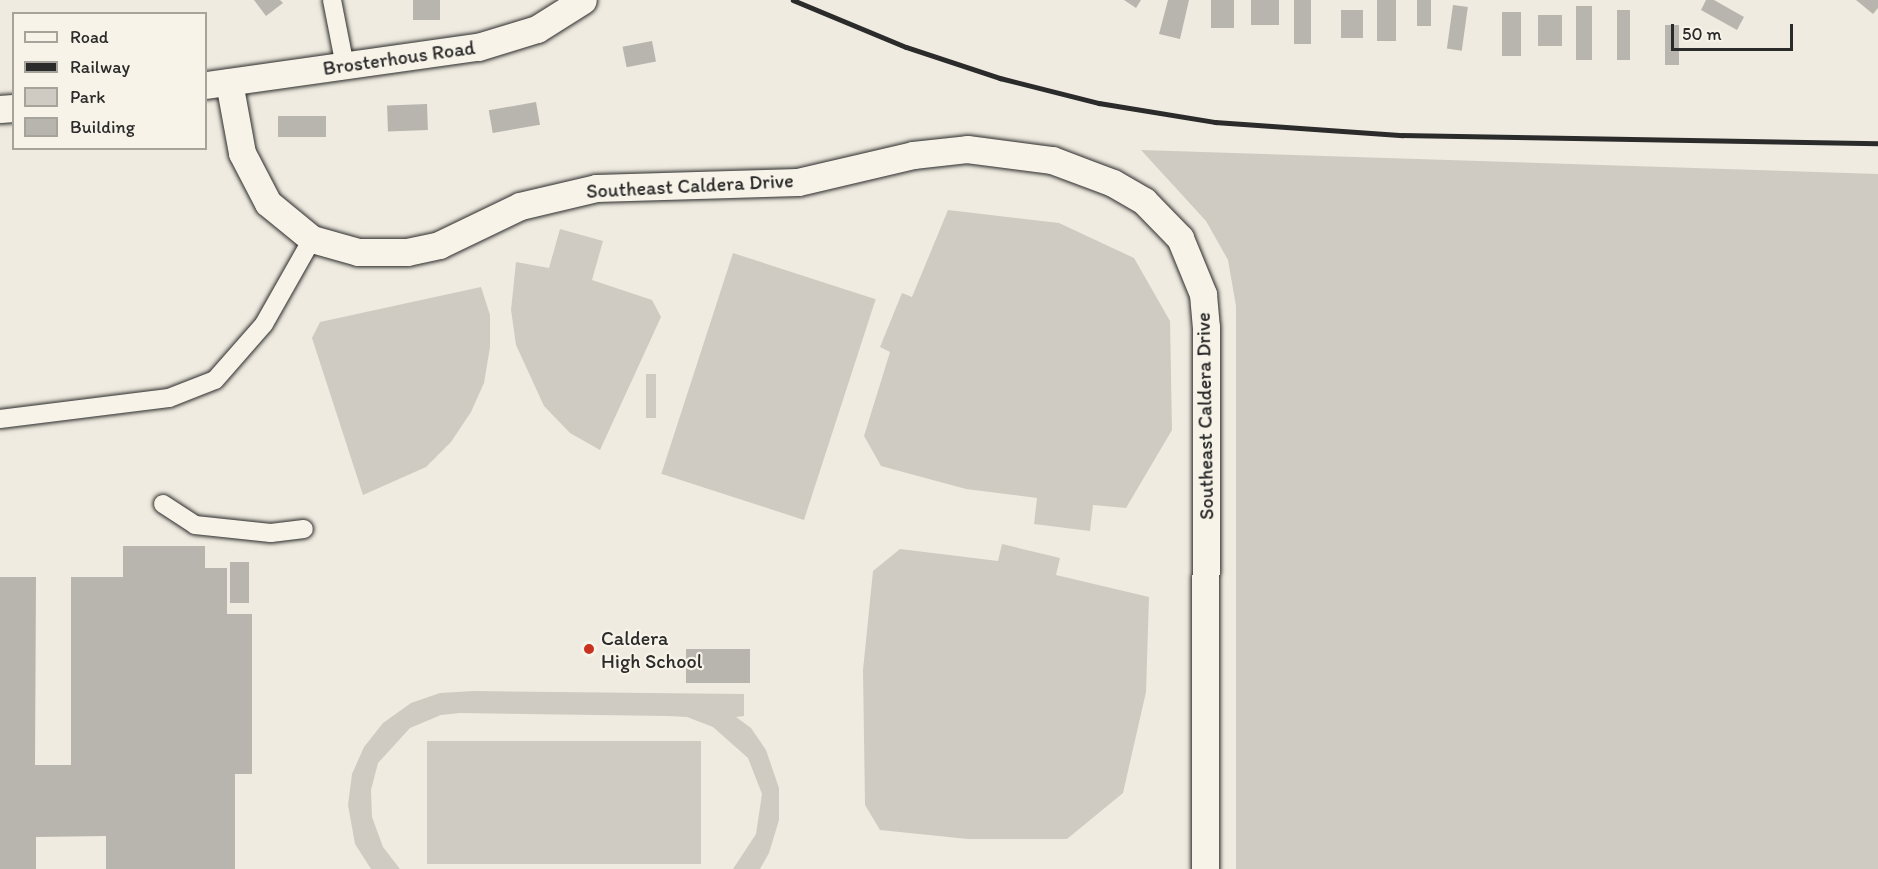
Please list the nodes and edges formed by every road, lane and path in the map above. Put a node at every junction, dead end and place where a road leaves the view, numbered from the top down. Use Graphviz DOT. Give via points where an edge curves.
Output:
graph roads {
  1 [pos="332,0"];
  2 [pos="583,0"];
  3 [pos="345,66"];
  4 [pos="217,83"];
  5 [pos="312,239"];
  6 [pos="0,419"];
  7 [pos="164,504"];
  8 [pos="304,529"];
  9 [pos="1205,869"];
  1 -- 3 [label="street"];
  2 -- 3 [label="street, Brosterhous Road" via="550,22 503,41 441,54"];
  3 -- 4 [label="street, Brosterhous Road"];
  4 -- 5 [label="street, Southeast Caldera Drive" via="252,178 268,203"];
  5 -- 6 [label="street" via="264,324 215,380 169,398"];
  5 -- 9 [label="street, Southeast Caldera Drive" via="358,252 407,252 439,245 520,206 567,194 627,186 798,182 913,154 967,149 1052,160 1113,183 1144,201 1180,238 1203,294"];
  7 -- 8 [label="street" via="195,525 272,533"];
}
